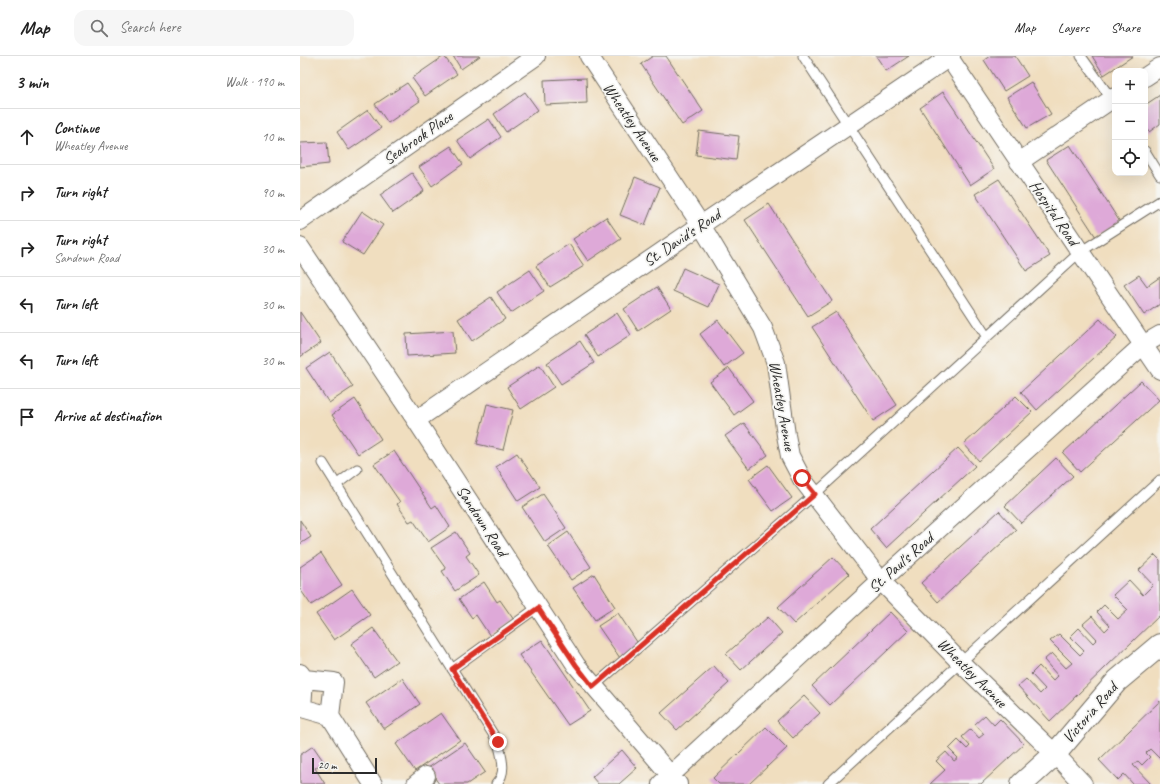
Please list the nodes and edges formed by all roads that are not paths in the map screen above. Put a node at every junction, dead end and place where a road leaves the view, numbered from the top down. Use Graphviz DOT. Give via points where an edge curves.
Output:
graph roads {
  1 [pos="536,56"];
  2 [pos="589,56"];
  3 [pos="803,56"];
  4 [pos="949,56"];
  5 [pos="1081,56"];
  6 [pos="1160,67"];
  7 [pos="1148,75"];
  8 [pos="1112,97"];
  9 [pos="1112,101"];
  10 [pos="848,125"];
  11 [pos="1148,156"];
  12 [pos="1020,162"];
  13 [pos="1160,175"];
  14 [pos="1160,201"];
  15 [pos="300,221"];
  16 [pos="701,225"];
  17 [pos="300,247"];
  18 [pos="1080,252"];
  19 [pos="1160,335"];
  20 [pos="987,337"];
  21 [pos="1143,345"];
  22 [pos="1160,370"];
  23 [pos="416,420"];
  24 [pos="323,463"];
  25 [pos="357,469"];
  26 [pos="1160,480"];
  27 [pos="336,485"];
  28 [pos="815,494"];
  29 [pos="881,581"];
  30 [pos="538,608"];
  31 [pos="1160,644"];
  32 [pos="961,663"];
  33 [pos="452,669"];
  34 [pos="302,676"];
  35 [pos="593,687"];
  36 [pos="330,716"];
  37 [pos="1055,754"];
  38 [pos="670,781"];
  39 [pos="373,784"];
  40 [pos="496,784"];
  41 [pos="828,784"];
  42 [pos="1022,784"];
  43 [pos="1083,784"];
  1 -- 15 [label="street, Seabrook Place"];
  2 -- 16 [label="street, Wheatley Avenue"];
  3 -- 10 [label="lane"];
  4 -- 10 [label="street, St. David's Road"];
  4 -- 12 [label="street, Hospital Road"];
  5 -- 8 [label="lane"];
  6 -- 7 [label="street"];
  9 -- 12 [label="street"];
  10 -- 16 [label="street, St. David's Road"];
  10 -- 20 [label="lane"];
  11 -- 13 [label="lane"];
  12 -- 18 [label="street, Hospital Road"];
  14 -- 18 [label="lane"];
  16 -- 23 [label="street, St. David's Road"];
  16 -- 28 [label="street, Wheatley Avenue" via="763,328 776,363 790,456 802,478"];
  17 -- 23 [label="street, Sandown Road"];
  18 -- 20 [label="lane"];
  18 -- 21 [label="street, Hospital Road"];
  19 -- 21 [label="street, St. Paul's Road"];
  20 -- 28 [label="lane"];
  21 -- 22 [label="street, Hospital Road"];
  21 -- 29 [label="street, St. Paul's Road"];
  23 -- 30 [label="street, Sandown Road"];
  24 -- 27 [label="lane"];
  25 -- 27 [label="lane"];
  26 -- 32 [label="lane"];
  27 -- 33 [label="lane"];
  28 -- 29 [label="street, Wheatley Avenue"];
  28 -- 35 [label="lane"];
  29 -- 32 [label="street, Wheatley Avenue"];
  29 -- 38 [label="street, St. Paul's Road"];
  30 -- 33 [label="lane"];
  30 -- 35 [label="street, Sandown Road"];
  31 -- 37 [label="street, Victoria Road" via="1117,681"];
  32 -- 37 [label="street, Wheatley Avenue"];
  32 -- 41 [label="lane"];
  33 -- 40 [label="lane" via="498,742 504,765 500,780"];
  34 -- 36 [label="street" via="302,708"];
  34 -- 36 [label="street" via="334,682"];
  35 -- 38 [label="street, Sandown Road"];
  36 -- 39 [label="street"];
  37 -- 42 [label="street, Victoria Road"];
  37 -- 43 [label="street, Wheatley Avenue"];
}
